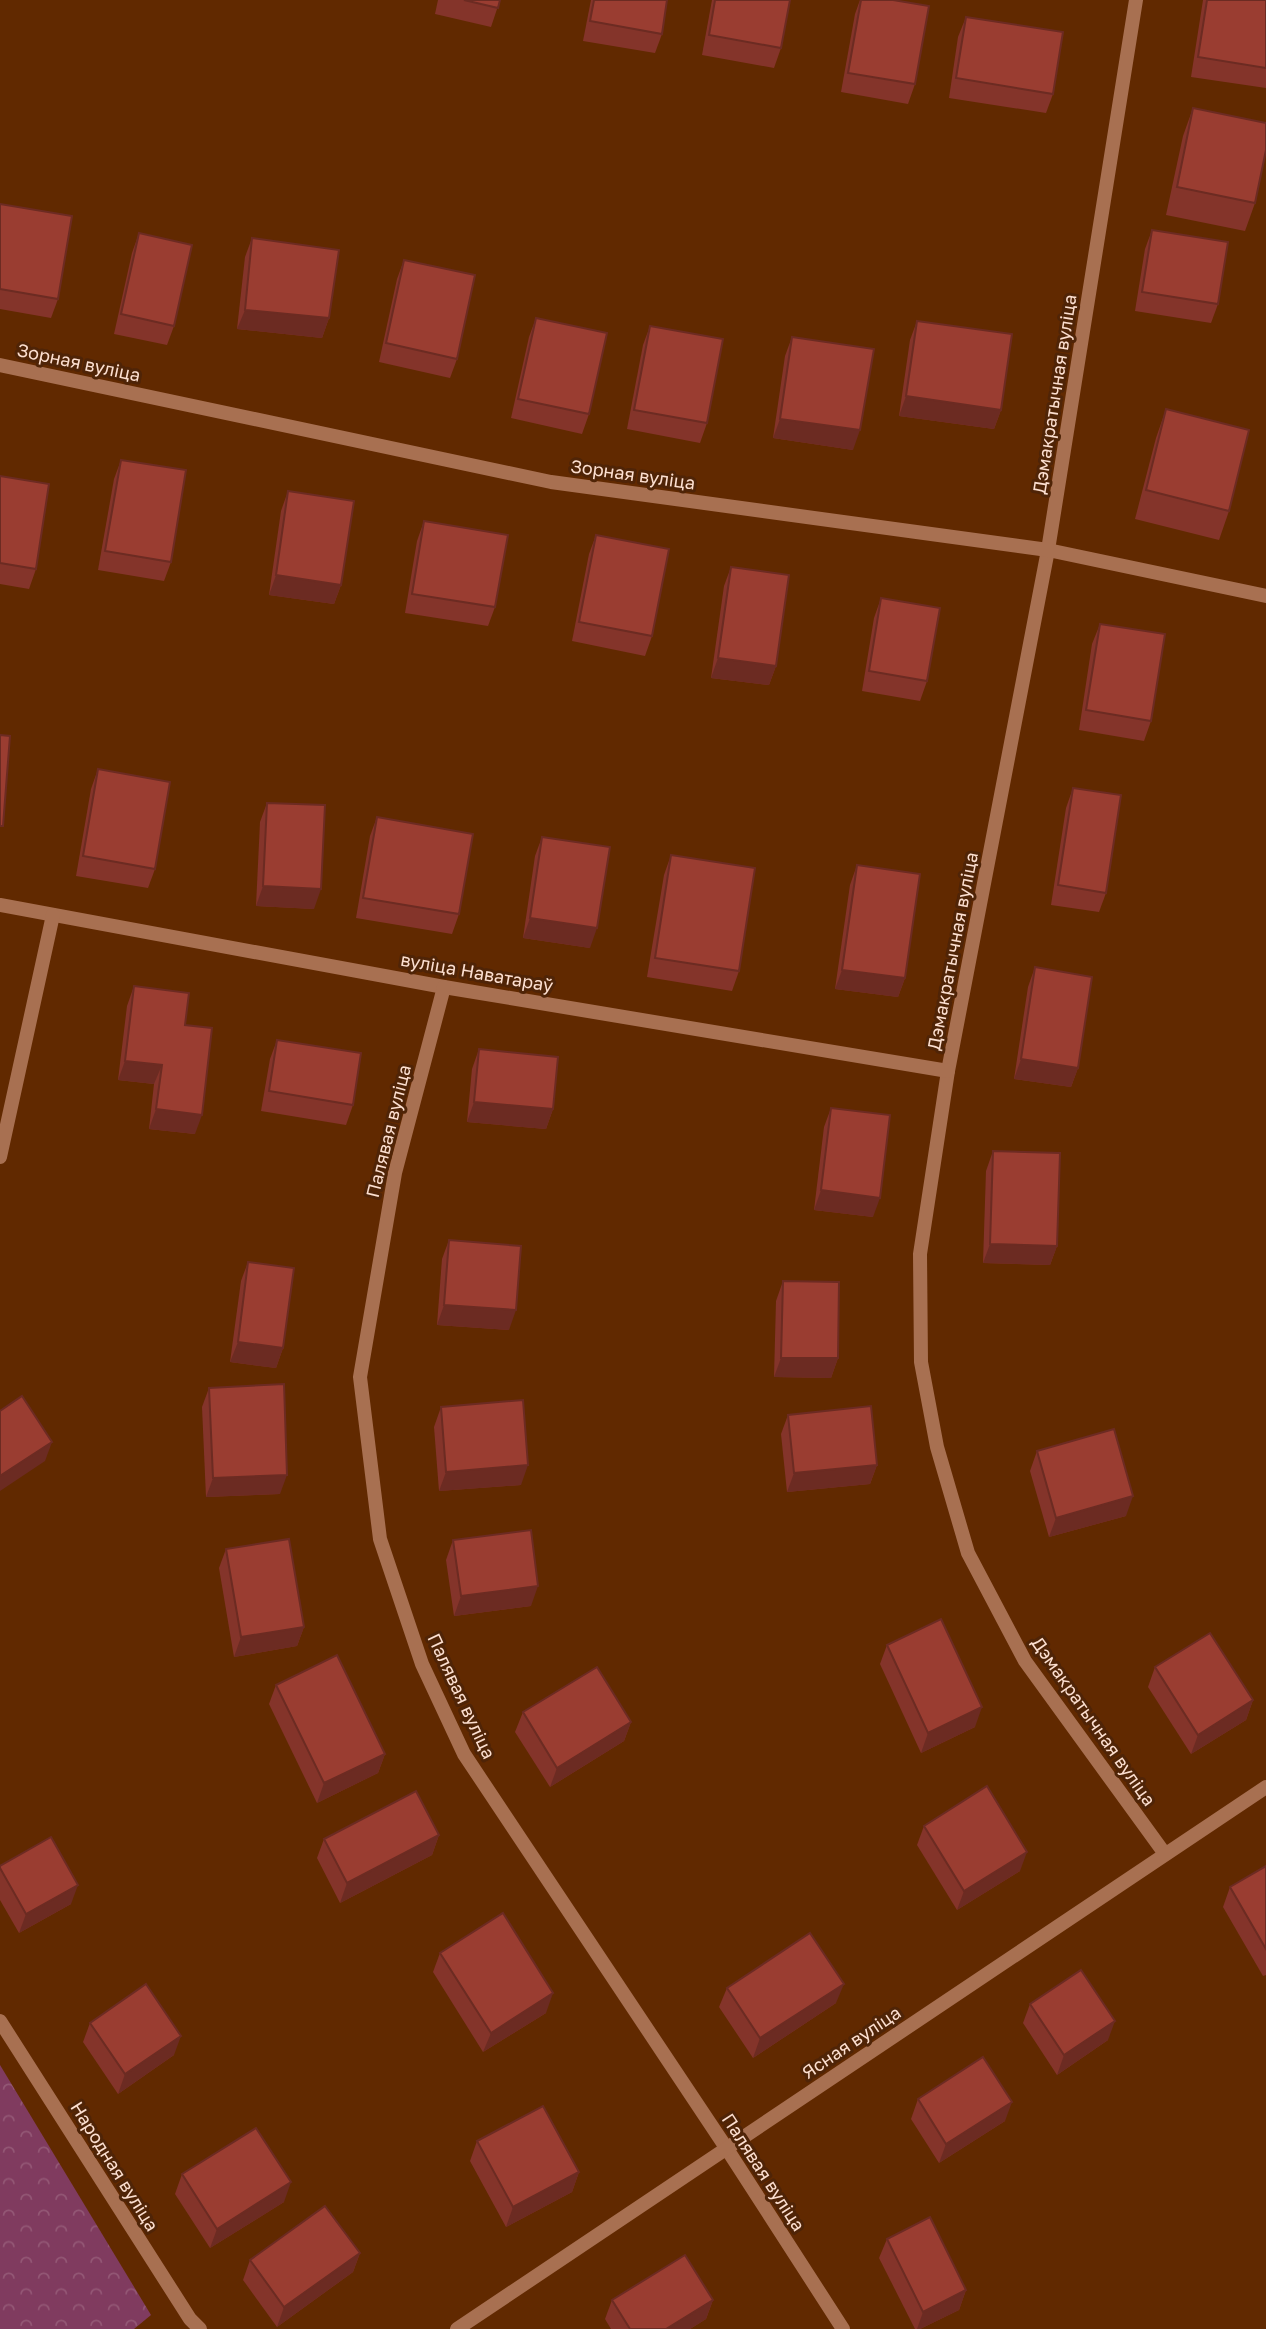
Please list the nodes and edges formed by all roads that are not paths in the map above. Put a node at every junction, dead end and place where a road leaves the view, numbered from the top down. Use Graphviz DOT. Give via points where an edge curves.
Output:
graph roads {
  1 [pos="1136,0"];
  2 [pos="0,365"];
  3 [pos="1048,550"];
  4 [pos="1266,596"];
  5 [pos="0,905"];
  6 [pos="53,915"];
  7 [pos="444,987"];
  8 [pos="948,1071"];
  9 [pos="0,1157"];
  10 [pos="1266,1787"];
  11 [pos="1165,1854"];
  12 [pos="0,2021"];
  13 [pos="727,2149"];
  14 [pos="200,2329"];
  15 [pos="457,2329"];
  16 [pos="843,2329"];
  1 -- 3 [label="street, Дэмакратычная вуліца"];
  2 -- 3 [label="street, Зорная вуліца" via="551,482"];
  3 -- 4 [label="street, Зорная вуліца"];
  3 -- 8 [label="street, Дэмакратычная вуліца"];
  5 -- 6 [label="street, вуліца Наватараў"];
  6 -- 7 [label="street, вуліца Наватараў"];
  6 -- 9 [label="street"];
  7 -- 8 [label="street, вуліца Наватараў"];
  7 -- 13 [label="street, Палявая вуліца" via="396,1173 360,1377 380,1539 422,1664 464,1754"];
  8 -- 11 [label="street, Дэмакратычная вуліца" via="920,1254 921,1362 937,1447 968,1553 1025,1661"];
  10 -- 11 [label="street, Ясная вуліца"];
  11 -- 13 [label="street, Ясная вуліца"];
  12 -- 14 [label="street, Народная вуліца"];
  13 -- 15 [label="street, Ясная вуліца"];
  13 -- 16 [label="street, Палявая вуліца"];
}
